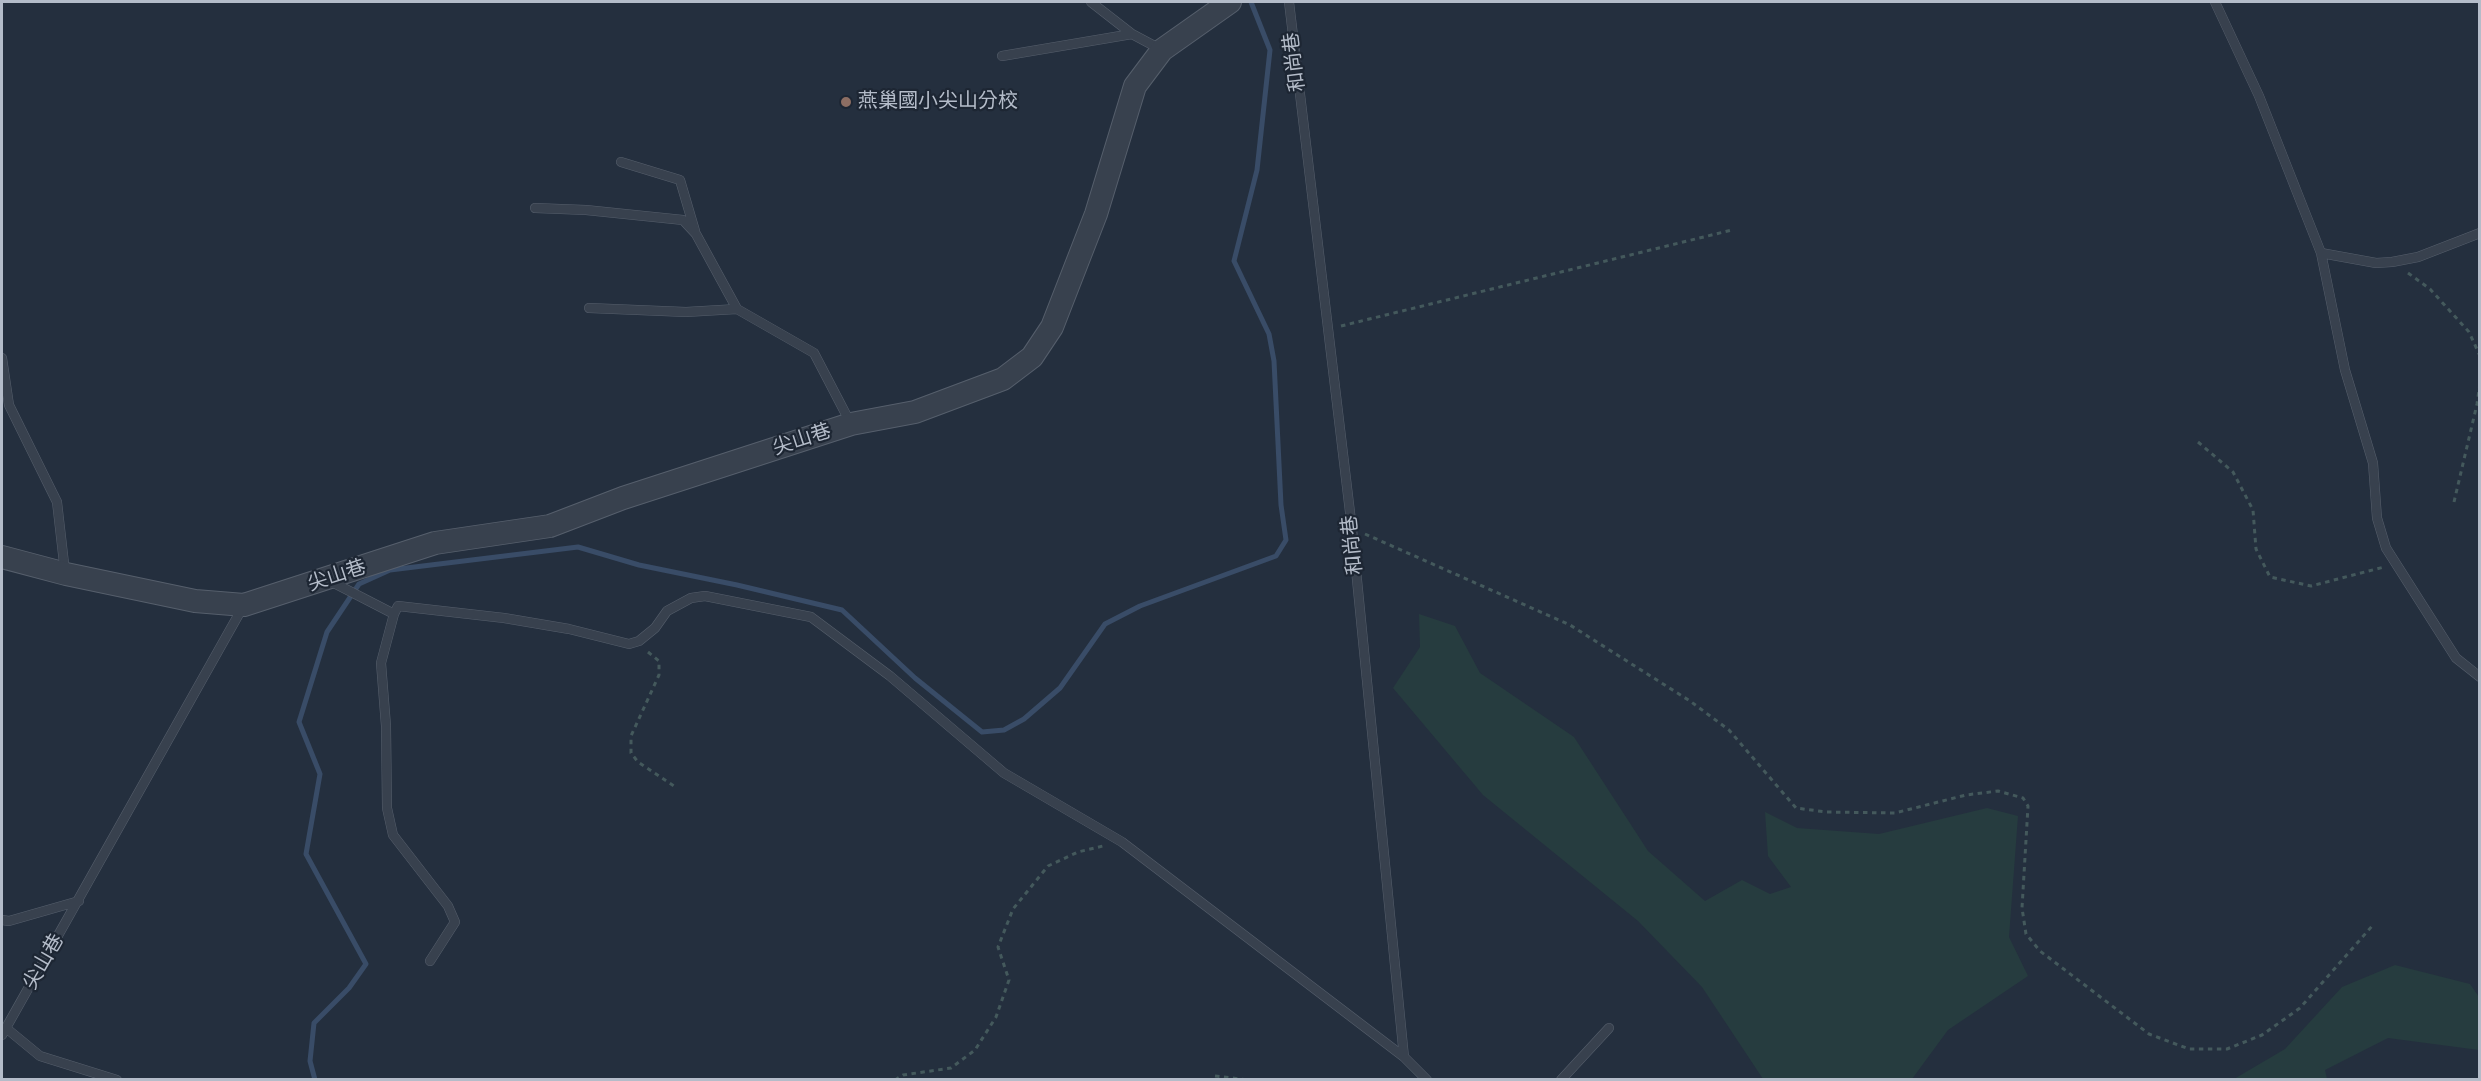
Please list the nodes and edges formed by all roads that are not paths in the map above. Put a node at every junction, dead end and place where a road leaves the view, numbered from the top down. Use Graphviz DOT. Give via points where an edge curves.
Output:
graph roads {
  1 [pos="1091,2"];
  2 [pos="1230,2"];
  3 [pos="1289,2"];
  4 [pos="2215,2"];
  5 [pos="1132,34"];
  6 [pos="1162,50"];
  7 [pos="1002,56"];
  8 [pos="621,162"];
  9 [pos="535,208"];
  10 [pos="2480,233"];
  11 [pos="696,234"];
  12 [pos="2321,253"];
  13 [pos="589,308"];
  14 [pos="737,309"];
  15 [pos="2,358"];
  16 [pos="850,424"];
  17 [pos="2,557"];
  18 [pos="66,574"];
  19 [pos="328,580"];
  20 [pos="244,605"];
  21 [pos="394,614"];
  22 [pos="2480,677"];
  23 [pos="80,901"];
  24 [pos="2,920"];
  25 [pos="430,960"];
  26 [pos="1610,1028"];
  27 [pos="4,1032"];
  28 [pos="1404,1057"];
  29 [pos="117,1080"];
  30 [pos="1427,1080"];
  31 [pos="1561,1080"];
  1 -- 5 [label="lane"];
  2 -- 6 [label="street, 尖山巷"];
  3 -- 28 [label="lane, 和尚巷" via="1352,529"];
  4 -- 12 [label="lane" via="2263,106"];
  5 -- 6 [label="lane"];
  5 -- 7 [label="lane"];
  6 -- 16 [label="street, 尖山巷" via="1135,86 1096,214 1052,327 1032,357 1003,379 915,412"];
  8 -- 11 [label="lane" via="680,180"];
  9 -- 11 [label="lane" via="683,220"];
  10 -- 12 [label="lane" via="2418,257 2392,262 2376,263"];
  11 -- 14 [label="lane"];
  12 -- 22 [label="lane" via="2345,370 2373,464 2377,518 2386,548 2456,658"];
  13 -- 14 [label="lane" via="686,312"];
  14 -- 16 [label="lane" via="814,353"];
  15 -- 18 [label="lane" via="9,405 57,502"];
  16 -- 19 [label="street, 尖山巷" via="623,498 550,526 435,543"];
  17 -- 18 [label="street, 尖山巷"];
  18 -- 20 [label="street, 尖山巷" via="195,601"];
  19 -- 20 [label="street, 尖山巷"];
  19 -- 21 [label="lane"];
  20 -- 23 [label="lane, 尖山巷"];
  21 -- 25 [label="lane" via="381,663 387,808 393,835 448,906 455,922"];
  21 -- 28 [label="lane" via="398,606 504,618 629,644 655,628 667,611 705,596 812,617 891,676 1004,773 1122,842"];
  23 -- 24 [label="lane"];
  23 -- 27 [label="lane, 尖山巷"];
  26 -- 31 [label="lane"];
  27 -- 29 [label="lane" via="40,1056"];
  28 -- 30 [label="lane"];
}
